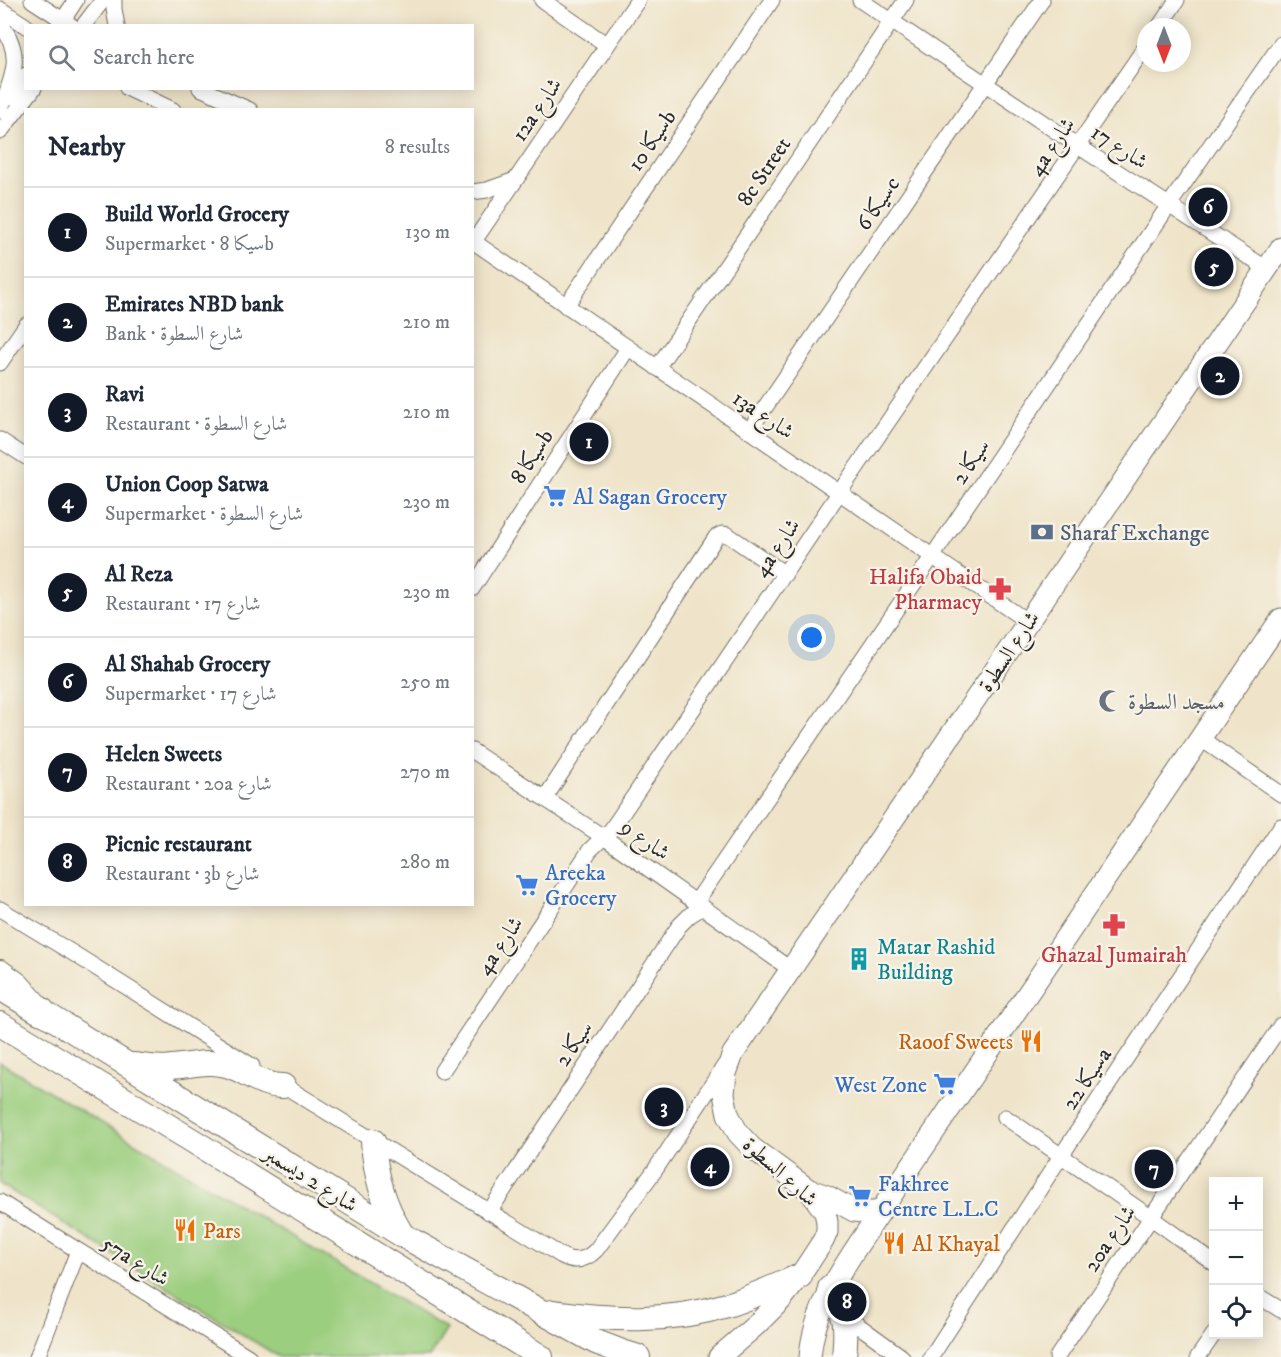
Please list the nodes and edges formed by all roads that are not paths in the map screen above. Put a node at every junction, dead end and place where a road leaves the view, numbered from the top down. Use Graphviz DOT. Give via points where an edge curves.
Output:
graph roads {
  1 [pos="32,0"];
  2 [pos="76,0"];
  3 [pos="103,0"];
  4 [pos="114,0"];
  5 [pos="542,0"];
  6 [pos="638,0"];
  7 [pos="772,0"];
  8 [pos="860,0"];
  9 [pos="906,0"];
  10 [pos="1042,0"];
  11 [pos="1177,0"];
  12 [pos="0,9"];
  13 [pos="1165,18"];
  14 [pos="892,21"];
  15 [pos="0,23"];
  16 [pos="64,24"];
  17 [pos="85,24"];
  18 [pos="117,24"];
  19 [pos="24,25"];
  20 [pos="1281,44"];
  21 [pos="607,45"];
  22 [pos="1137,59"];
  23 [pos="24,78"];
  24 [pos="985,83"];
  25 [pos="32,90"];
  26 [pos="129,90"];
  27 [pos="205,90"];
  28 [pos="145,103"];
  29 [pos="165,108"];
  30 [pos="246,108"];
  31 [pos="0,111"];
  32 [pos="0,132"];
  33 [pos="1078,146"];
  34 [pos="515,180"];
  35 [pos="474,192"];
  36 [pos="1169,205"];
  37 [pos="474,242"];
  38 [pos="474,244"];
  39 [pos="1281,248"];
  40 [pos="1267,269"];
  41 [pos="566,306"];
  42 [pos="24,328"];
  43 [pos="628,348"];
  44 [pos="0,363"];
  45 [pos="657,368"];
  46 [pos="749,431"];
  47 [pos="0,440"];
  48 [pos="24,456"];
  49 [pos="839,493"];
  50 [pos="933,557"];
  51 [pos="785,573"];
  52 [pos="474,586"];
  53 [pos="1281,619"];
  54 [pos="1028,622"];
  55 [pos="1200,738"];
  56 [pos="474,752"];
  57 [pos="1281,794"];
  58 [pos="545,798"];
  59 [pos="1281,826"];
  60 [pos="605,838"];
  61 [pos="700,904"];
  62 [pos="0,909"];
  63 [pos="790,969"];
  64 [pos="0,972"];
  65 [pos="0,986"];
  66 [pos="41,1011"];
  67 [pos="0,1024"];
  68 [pos="1281,1025"];
  69 [pos="733,1054"];
  70 [pos="123,1061"];
  71 [pos="442,1071"];
  72 [pos="282,1086"];
  73 [pos="1005,1117"];
  74 [pos="373,1141"];
  75 [pos="1061,1156"];
  76 [pos="809,1190"];
  77 [pos="0,1202"];
  78 [pos="489,1212"];
  79 [pos="880,1212"];
  80 [pos="1150,1217"];
  81 [pos="402,1235"];
  82 [pos="78,1251"];
  83 [pos="1209,1259"];
  84 [pos="800,1276"];
  85 [pos="830,1288"];
  86 [pos="1263,1299"];
  87 [pos="1280,1308"];
  88 [pos="540,1311"];
  89 [pos="844,1315"];
  90 [pos="492,1328"];
  91 [pos="1211,1339"];
  92 [pos="242,1355"];
  93 [pos="37,1357"];
  94 [pos="520,1357"];
  95 [pos="541,1357"];
  96 [pos="638,1357"];
  97 [pos="719,1357"];
  98 [pos="810,1357"];
  99 [pos="844,1357"];
  100 [pos="902,1357"];
  101 [pos="931,1357"];
  102 [pos="1056,1357"];
  103 [pos="1198,1357"];
  1 -- 16 [label="street"];
  2 -- 16 [label="street"];
  3 -- 17 [label="street"];
  4 -- 18 [label="street"];
  5 -- 21 [label="street"];
  6 -- 21 [label="street, 12a شارع"];
  7 -- 41 [label="street, سيكا 10b"];
  8 -- 14 [label="street, شارع 17"];
  9 -- 14 [label="street, 8c Street"];
  10 -- 24 [label="street, سيكا 6c"];
  11 -- 13 [label="street"];
  12 -- 19 [label="street"];
  14 -- 24 [label="street, شارع 17"];
  14 -- 45 [label="street, 8c Street"];
  15 -- 31 [label="street" via="14,49 15,65"];
  20 -- 36 [label="street, سيكا 2"];
  21 -- 34 [label="street, 12a شارع"];
  22 -- 33 [label="street, 4a شارع"];
  23 -- 31 [label="street"];
  24 -- 33 [label="street, شارع 17"];
  24 -- 46 [label="street, سيكا 6c"];
  25 -- 32 [label="street"];
  26 -- 28 [label="street"];
  27 -- 30 [label="street"];
  28 -- 29 [label="street"];
  33 -- 36 [label="street, شارع 17"];
  33 -- 49 [label="street, 4a شارع"];
  34 -- 35 [label="street"];
  34 -- 37 [label="street, 12a شارع"];
  36 -- 40 [label="street, شارع 17"];
  36 -- 50 [label="street, سيكا 2"];
  38 -- 41 [label="street, 13a شارع"];
  39 -- 40 [label="main road, شارع السطوة"];
  40 -- 54 [label="main road, شارع السطوة"];
  41 -- 43 [label="street, 13a شارع"];
  42 -- 44 [label="street"];
  43 -- 45 [label="street, 13a شارع"];
  43 -- 52 [label="street, سيكا 8b"];
  45 -- 46 [label="street, 13a شارع"];
  46 -- 49 [label="street, 13a شارع"];
  47 -- 48 [label="street"];
  49 -- 50 [label="street, 13a شارع"];
  49 -- 51 [label="street, 4a شارع"];
  50 -- 54 [label="street, 13a شارع"];
  50 -- 61 [label="street, سيكا 2"];
  51 -- 58 [label="street" via="728,535 716,537"];
  51 -- 60 [label="street, 4a شارع"];
  53 -- 55 [label="main road"];
  54 -- 63 [label="main road, شارع السطوة"];
  55 -- 57 [label="street"];
  55 -- 79 [label="main road"];
  56 -- 58 [label="street, شارع 9"];
  58 -- 60 [label="street, شارع 9"];
  59 -- 75 [label="street, سيكا 22a"];
  60 -- 61 [label="street, شارع 9"];
  60 -- 71 [label="street, 4a شارع" via="590,850"];
  61 -- 63 [label="street, شارع 9"];
  61 -- 78 [label="street, سيكا 2" via="679,926"];
  62 -- 72 [label="street"];
  63 -- 69 [label="main road, شارع السطوة"];
  64 -- 66 [label="main road, شارع 2 ديسمبر"];
  65 -- 66 [label="highway"];
  66 -- 70 [label="main road, شارع 2 ديسمبر"];
  67 -- 90 [label="main road, شارع 2 ديسمبر"];
  68 -- 80 [label="street, 20a شارع"];
  69 -- 76 [label="main road, شارع السطوة" via="724,1094 728,1114 738,1132 752,1148"];
  69 -- 78 [label="street, شارع السطوة" via="590,1256 575,1260 562,1256"];
  70 -- 72 [label="main road" via="158,1068 216,1063"];
  70 -- 81 [label="main road, شارع 2 ديسمبر"];
  72 -- 74 [label="street"];
  73 -- 75 [label="street"];
  74 -- 78 [label="street"];
  74 -- 81 [label="main road" via="380,1190"];
  75 -- 80 [label="street"];
  75 -- 101 [label="street, سيكا 22a"];
  76 -- 79 [label="main road" via="854,1211"];
  76 -- 84 [label="main road, شارع السطوة" via="825,1212 827,1232"];
  77 -- 82 [label="street, 57a شارع"];
  79 -- 85 [label="main road"];
  80 -- 83 [label="street"];
  80 -- 102 [label="street, 20a شارع"];
  81 -- 88 [label="main road, شارع 2 ديسمبر"];
  82 -- 92 [label="street, 57a شارع"];
  82 -- 93 [label="street"];
  84 -- 88 [label="main road" via="725,1305 652,1318 603,1318"];
  84 -- 97 [label="main road, شارع السطوة" via="770,1312"];
  85 -- 89 [label="main road"];
  85 -- 98 [label="main road" via="817,1318"];
  86 -- 87 [label="street"];
  88 -- 96 [label="main road, شارع 2 ديسمبر" via="596,1342"];
  89 -- 99 [label="main road"];
  89 -- 100 [label="street"];
  90 -- 94 [label="main road"];
  90 -- 95 [label="main road, شارع 2 ديسمبر"];
  91 -- 103 [label="street"];
}
